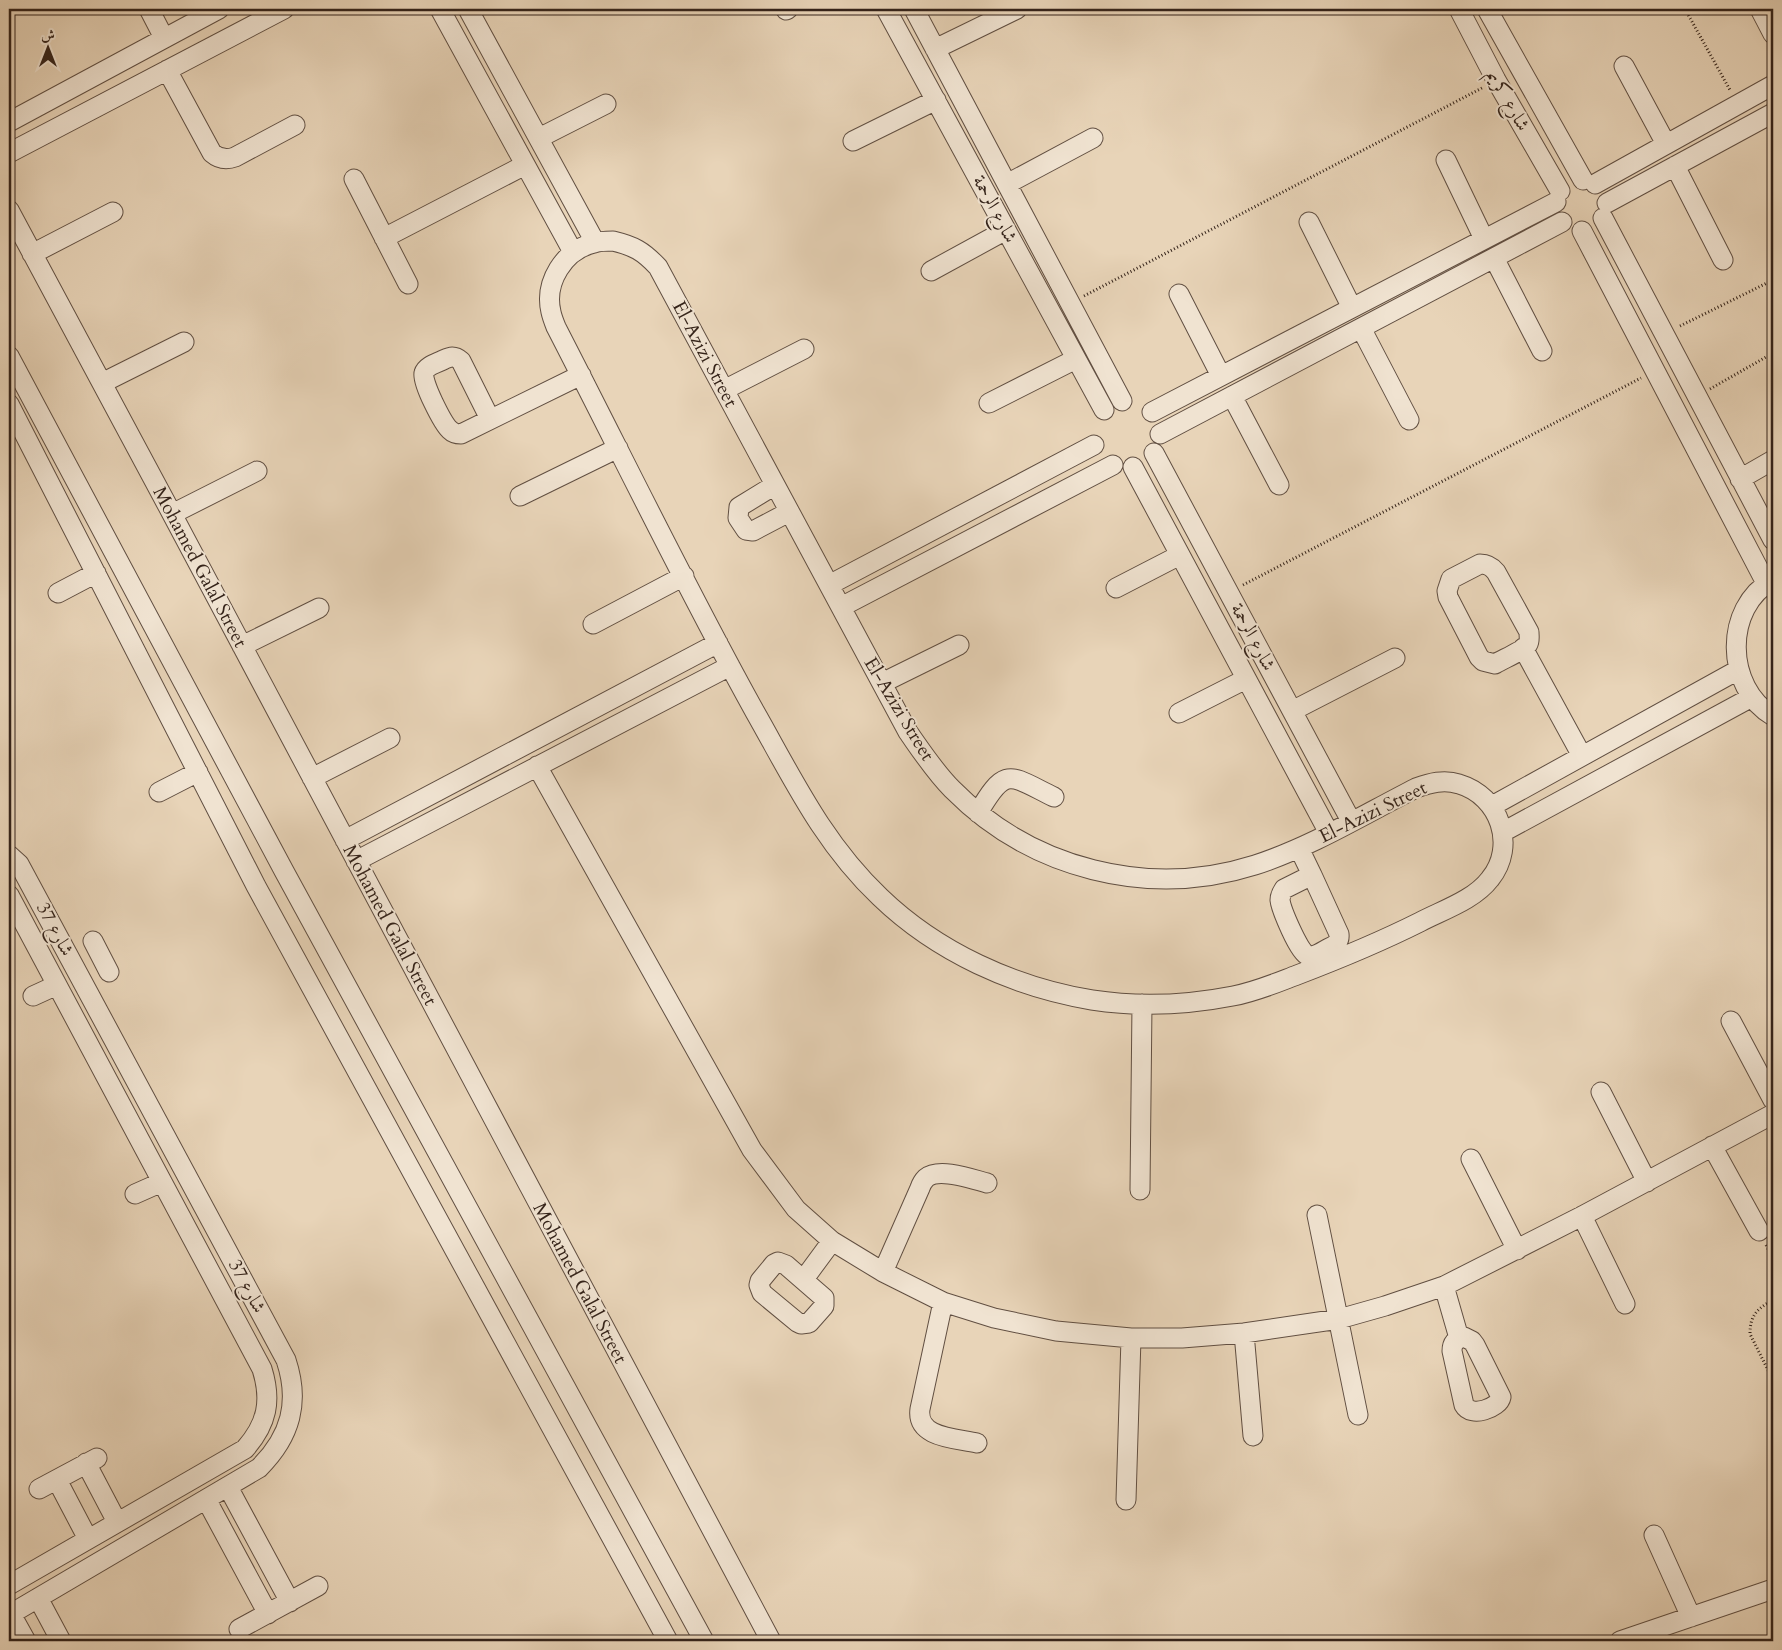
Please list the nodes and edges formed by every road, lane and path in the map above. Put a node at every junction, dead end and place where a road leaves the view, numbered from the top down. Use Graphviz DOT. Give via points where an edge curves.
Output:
graph roads {
  1 [pos="149,9"];
  2 [pos="219,9"];
  3 [pos="284,9"];
  4 [pos="440,9"];
  5 [pos="468,9"];
  6 [pos="886,9"];
  7 [pos="914,9"];
  8 [pos="1017,9"];
  9 [pos="1458,9"];
  10 [pos="1487,9"];
  11 [pos="1685,9"];
  12 [pos="1760,9"];
  13 [pos="1773,34"];
  14 [pos="164,38"];
  15 [pos="935,49"];
  16 [pos="1624,66"];
  17 [pos="167,70"];
  18 [pos="1496,80"];
  19 [pos="1773,85"];
  20 [pos="936,100"];
  21 [pos="606,104"];
  22 [pos="1738,104"];
  23 [pos="1773,113"];
  24 [pos="9,122"];
  25 [pos="295,125"];
  26 [pos="538,138"];
  27 [pos="1093,138"];
  28 [pos="853,141"];
  29 [pos="1666,144"];
  30 [pos="9,153"];
  31 [pos="1446,160"];
  32 [pos="525,164"];
  33 [pos="1675,166"];
  34 [pos="354,179"];
  35 [pos="1589,182"];
  36 [pos="1007,184"];
  37 [pos="1558,196"];
  38 [pos="9,210"];
  39 [pos="1605,210"];
  40 [pos="113,212"];
  41 [pos="1309,222"];
  42 [pos="1562,222"];
  43 [pos="1006,230"];
  44 [pos="1582,231"];
  45 [pos="384,238"];
  46 [pos="1484,239"];
  47 [pos="595,242"];
  48 [pos="573,252"];
  49 [pos="32,254"];
  50 [pos="1494,258"];
  51 [pos="1723,260"];
  52 [pos="931,271"];
  53 [pos="1773,280"];
  54 [pos="408,284"];
  55 [pos="1179,294"];
  56 [pos="1071,302"];
  57 [pos="1352,308"];
  58 [pos="1361,328"];
  59 [pos="1664,334"];
  60 [pos="184,342"];
  61 [pos="804,348"];
  62 [pos="1542,351"];
  63 [pos="1773,353"];
  64 [pos="9,356"];
  65 [pos="1076,359"];
  66 [pos="1655,370"];
  67 [pos="580,375"];
  68 [pos="1221,376"];
  69 [pos="102,383"];
  70 [pos="724,390"];
  71 [pos="1232,396"];
  72 [pos="1697,396"];
  73 [pos="1122,401"];
  74 [pos="989,402"];
  75 [pos="9,404"];
  76 [pos="1104,410"];
  77 [pos="1152,412"];
  78 [pos="490,420"];
  79 [pos="1409,420"];
  80 [pos="1160,434"];
  81 [pos="9,439"];
  82 [pos="29,442"];
  83 [pos="1094,446"];
  84 [pos="618,448"];
  85 [pos="1154,453"];
  86 [pos="1773,460"];
  87 [pos="1113,465"];
  88 [pos="1133,467"];
  89 [pos="258,471"];
  90 [pos="1740,479"];
  91 [pos="775,485"];
  92 [pos="1279,485"];
  93 [pos="520,496"];
  94 [pos="789,512"];
  95 [pos="172,514"];
  96 [pos="1773,540"];
  97 [pos="1180,555"];
  98 [pos="96,573"];
  99 [pos="684,576"];
  100 [pos="1770,582"];
  101 [pos="829,585"];
  102 [pos="1116,588"];
  103 [pos="1229,592"];
  104 [pos="58,594"];
  105 [pos="841,607"];
  106 [pos="319,608"];
  107 [pos="593,624"];
  108 [pos="718,643"];
  109 [pos="959,645"];
  110 [pos="242,646"];
  111 [pos="1523,648"];
  112 [pos="1394,658"];
  113 [pos="730,666"];
  114 [pos="1738,670"];
  115 [pos="1246,679"];
  116 [pos="882,683"];
  117 [pos="1752,697"];
  118 [pos="1292,711"];
  119 [pos="1179,713"];
  120 [pos="1773,716"];
  121 [pos="390,738"];
  122 [pos="1582,756"];
  123 [pos="537,766"];
  124 [pos="198,772"];
  125 [pos="312,778"];
  126 [pos="159,792"];
  127 [pos="1054,797"];
  128 [pos="1492,806"];
  129 [pos="978,813"];
  130 [pos="1351,822"];
  131 [pos="1503,832"];
  132 [pos="1329,833"];
  133 [pos="345,840"];
  134 [pos="1299,848"];
  135 [pos="9,855"];
  136 [pos="356,861"];
  137 [pos="284,871"];
  138 [pos="1312,875"];
  139 [pos="256,886"];
  140 [pos="9,895"];
  141 [pos="70,959"];
  142 [pos="81,978"];
  143 [pos="57,985"];
  144 [pos="33,996"];
  145 [pos="1142,1004"];
  146 [pos="1731,1021"];
  147 [pos="1601,1092"];
  148 [pos="1773,1100"];
  149 [pos="1773,1114"];
  150 [pos="168,1140"];
  151 [pos="1712,1146"];
  152 [pos="146,1152"];
  153 [pos="1471,1159"];
  154 [pos="162,1182"];
  155 [pos="1647,1182"];
  156 [pos="987,1183"];
  157 [pos="1140,1190"];
  158 [pos="135,1194"];
  159 [pos="1318,1216"];
  160 [pos="1582,1216"];
  161 [pos="1759,1231"];
  162 [pos="832,1241"];
  163 [pos="1517,1250"];
  164 [pos="883,1272"];
  165 [pos="804,1280"];
  166 [pos="1444,1286"];
  167 [pos="1773,1300"];
  168 [pos="943,1302"];
  169 [pos="1625,1304"];
  170 [pos="1340,1319"];
  171 [pos="1244,1333"];
  172 [pos="1131,1338"];
  173 [pos="1459,1338"];
  174 [pos="1773,1380"];
  175 [pos="1358,1415"];
  176 [pos="1253,1436"];
  177 [pos="976,1443"];
  178 [pos="57,1480"];
  179 [pos="228,1487"];
  180 [pos="39,1489"];
  181 [pos="206,1500"];
  182 [pos="1126,1500"];
  183 [pos="118,1522"];
  184 [pos="1654,1535"];
  185 [pos="88,1539"];
  186 [pos="9,1585"];
  187 [pos="318,1586"];
  188 [pos="1773,1589"];
  189 [pos="38,1598"];
  190 [pos="290,1602"];
  191 [pos="10,1614"];
  192 [pos="268,1614"];
  193 [pos="1692,1617"];
  194 [pos="239,1629"];
  195 [pos="26,1641"];
  196 [pos="61,1641"];
  197 [pos="668,1641"];
  198 [pos="704,1641"];
  199 [pos="771,1641"];
  200 [pos="1620,1641"];
  1 -- 14 [label="street"];
  2 -- 14 [label="street"];
  3 -- 17 [label="street"];
  4 -- 32 [label="street"];
  5 -- 26 [label="street"];
  6 -- 20 [label="street, شارع الرحمة"];
  7 -- 15 [label="street, شارع الرحمة"];
  8 -- 15 [label="street"];
  9 -- 18 [label="street, شارع كريم"];
  10 -- 35 [label="street, شارع كريم"];
  11 -- 22 [label="path"];
  12 -- 13 [label="street"];
  14 -- 24 [label="street"];
  15 -- 36 [label="street, شارع الرحمة"];
  16 -- 29 [label="street"];
  17 -- 25 [label="street" via="212,154 217,157 235,157"];
  17 -- 30 [label="street"];
  18 -- 37 [label="street, شارع كريم"];
  18 -- 56 [label="path"];
  19 -- 22 [label="street"];
  20 -- 28 [label="street"];
  20 -- 43 [label="street, شارع الرحمة"];
  21 -- 26 [label="street"];
  22 -- 29 [label="street"];
  23 -- 33 [label="street"];
  26 -- 47 [label="street"];
  27 -- 36 [label="street"];
  29 -- 35 [label="street"];
  31 -- 46 [label="street"];
  32 -- 45 [label="street"];
  32 -- 48 [label="street"];
  33 -- 39 [label="street"];
  33 -- 51 [label="street"];
  34 -- 45 [label="street"];
  35 -- 37 [label="street" via="1570,182"];
  35 -- 39 [label="street" via="1603,192"];
  36 -- 56 [label="street, شارع الرحمة"];
  37 -- 42 [label="street" via="1556,209"];
  37 -- 46 [label="street"];
  38 -- 49 [label="street, Mohamed Galal Street"];
  39 -- 44 [label="street" via="1594,227"];
  39 -- 59 [label="street"];
  40 -- 49 [label="street"];
  41 -- 57 [label="street"];
  42 -- 44 [label="street"];
  42 -- 50 [label="street"];
  43 -- 52 [label="street"];
  43 -- 65 [label="street, شارع الرحمة"];
  44 -- 66 [label="street"];
  45 -- 54 [label="street"];
  46 -- 57 [label="street"];
  47 -- 48 [label="street, El-Azizi Street"];
  47 -- 70 [label="street, El-Azizi Street" via="613,241 630,245 646,254 658,267"];
  48 -- 67 [label="street, El-Azizi Street" via="553,278 550,294 556,327"];
  49 -- 69 [label="street, Mohamed Galal Street"];
  50 -- 58 [label="street"];
  50 -- 62 [label="street"];
  53 -- 59 [label="path"];
  55 -- 68 [label="street"];
  56 -- 73 [label="street, شارع الرحمة"];
  57 -- 68 [label="street"];
  58 -- 71 [label="street"];
  58 -- 79 [label="street"];
  59 -- 72 [label="street"];
  60 -- 69 [label="street"];
  61 -- 70 [label="street"];
  63 -- 72 [label="path"];
  64 -- 137 [label="street"];
  65 -- 74 [label="street"];
  65 -- 76 [label="street, شارع الرحمة"];
  66 -- 100 [label="street"];
  66 -- 103 [label="path"];
  67 -- 78 [label="street"];
  67 -- 84 [label="street, El-Azizi Street"];
  68 -- 77 [label="street"];
  69 -- 95 [label="street, Mohamed Galal Street"];
  70 -- 91 [label="street, El-Azizi Street"];
  71 -- 80 [label="street"];
  71 -- 92 [label="street"];
  72 -- 90 [label="street"];
  73 -- 76 [label="street"];
  73 -- 77 [label="street" via="1144,405"];
  75 -- 82 [label="street"];
  76 -- 83 [label="street" via="1093,427"];
  77 -- 80 [label="street"];
  80 -- 85 [label="street"];
  81 -- 82 [label="street"];
  82 -- 98 [label="street"];
  83 -- 87 [label="street"];
  83 -- 101 [label="street"];
  84 -- 93 [label="street"];
  84 -- 99 [label="street, El-Azizi Street"];
  85 -- 88 [label="street"];
  85 -- 103 [label="street, شارع الرحمة"];
  86 -- 90 [label="street"];
  87 -- 88 [label="street"];
  87 -- 105 [label="street"];
  88 -- 97 [label="street, شارع الرحمة"];
  89 -- 95 [label="street"];
  90 -- 96 [label="street"];
  91 -- 94 [label="street, El-Azizi Street"];
  91 -- 94 [label="street" via="739,507 738,518 746,530 754,531"];
  94 -- 101 [label="street, El-Azizi Street"];
  95 -- 110 [label="street, Mohamed Galal Street"];
  97 -- 102 [label="street"];
  97 -- 115 [label="street, شارع الرحمة"];
  98 -- 104 [label="street"];
  98 -- 124 [label="street"];
  99 -- 107 [label="street"];
  99 -- 108 [label="street, El-Azizi Street"];
  100 -- 114 [label="street" via="1750,601 1739,622 1735,646"];
  101 -- 105 [label="street, El-Azizi Street"];
  103 -- 118 [label="street, شارع الرحمة"];
  105 -- 116 [label="street, El-Azizi Street"];
  106 -- 110 [label="street"];
  108 -- 113 [label="street, El-Azizi Street"];
  108 -- 133 [label="street"];
  109 -- 116 [label="street"];
  110 -- 125 [label="street, Mohamed Galal Street"];
  111 -- 111 [label="street" via="1530,638 1528,632 1492,567 1480,564 1451,579 1448,597 1483,661 1495,664"];
  111 -- 122 [label="street"];
  112 -- 118 [label="street"];
  113 -- 123 [label="street"];
  113 -- 145 [label="street, El-Azizi Street" via="819,825 848,864 881,898 958,954 1002,975 1094,1000"];
  114 -- 117 [label="street"];
  114 -- 122 [label="street"];
  115 -- 119 [label="street"];
  115 -- 132 [label="street, شارع الرحمة"];
  116 -- 129 [label="street, El-Azizi Street" via="928,761"];
  117 -- 120 [label="street"];
  117 -- 131 [label="street"];
  118 -- 130 [label="street, شارع الرحمة"];
  121 -- 125 [label="street"];
  122 -- 128 [label="street"];
  123 -- 136 [label="street"];
  123 -- 162 [label="street" via="752,1150 796,1209"];
  124 -- 126 [label="street"];
  124 -- 139 [label="street"];
  125 -- 133 [label="street, Mohamed Galal Street"];
  127 -- 129 [label="street" via="1015,778 1006,779 991,790"];
  128 -- 130 [label="street, El-Azizi Street" via="1477,791 1457,783 1436,782 1416,788"];
  128 -- 131 [label="street, El-Azizi Street"];
  129 -- 134 [label="street, El-Azizi Street" via="1038,851 1071,864 1141,879 1212,876 1256,865"];
  130 -- 132 [label="street, El-Azizi Street"];
  131 -- 145 [label="street, El-Azizi Street" via="1499,866 1476,893 1389,937 1328,964 1237,996 1190,1003"];
  132 -- 134 [label="street, El-Azizi Street"];
  133 -- 136 [label="street, Mohamed Galal Street"];
  134 -- 138 [label="street"];
  135 -- 141 [label="street, شارع 37" via="19,864"];
  136 -- 199 [label="street, Mohamed Galal Street"];
  137 -- 139 [label="street"];
  137 -- 198 [label="street"];
  139 -- 197 [label="street"];
  140 -- 143 [label="street, شارع 37"];
  141 -- 142 [label="street, شارع 37"];
  141 -- 142 [label="street" via="95,944 107,969"];
  142 -- 150 [label="street, شارع 37"];
  143 -- 144 [label="street"];
  143 -- 152 [label="street, شارع 37"];
  145 -- 157 [label="street"];
  146 -- 148 [label="street"];
  147 -- 155 [label="street"];
  149 -- 151 [label="street"];
  150 -- 152 [label="street"];
  150 -- 179 [label="street, شارع 37" via="291,1374 290,1418 278,1445 259,1468"];
  151 -- 155 [label="street"];
  151 -- 161 [label="street"];
  152 -- 154 [label="street, شارع 37"];
  153 -- 163 [label="street"];
  154 -- 158 [label="street"];
  154 -- 183 [label="street, شارع 37" via="262,1369 266,1383 266,1412 262,1426 245,1449"];
  155 -- 160 [label="street"];
  156 -- 164 [label="street" via="946,1173 926,1178"];
  159 -- 170 [label="street"];
  160 -- 163 [label="street"];
  160 -- 169 [label="street"];
  162 -- 164 [label="street"];
  162 -- 165 [label="street"];
  163 -- 166 [label="street"];
  164 -- 168 [label="street"];
  166 -- 170 [label="street"];
  166 -- 173 [label="street"];
  167 -- 174 [label="path" via="1760,1307 1750,1327 1750,1334"];
  168 -- 172 [label="street" via="994,1318 1056,1331"];
  168 -- 177 [label="street" via="920,1421 923,1427 934,1433"];
  170 -- 171 [label="street"];
  170 -- 175 [label="street"];
  171 -- 172 [label="street"];
  171 -- 176 [label="street"];
  172 -- 182 [label="street"];
  178 -- 180 [label="street"];
  178 -- 183 [label="street" via="92,1460"];
  178 -- 185 [label="street"];
  179 -- 181 [label="street, شارع 37"];
  179 -- 190 [label="street"];
  181 -- 189 [label="street, شارع 37"];
  181 -- 192 [label="street"];
  183 -- 185 [label="street, شارع 37"];
  184 -- 193 [label="street"];
  185 -- 186 [label="street, شارع 37"];
  187 -- 190 [label="street"];
  188 -- 193 [label="street"];
  189 -- 191 [label="street, شارع 37"];
  189 -- 196 [label="street"];
  190 -- 192 [label="street"];
  191 -- 195 [label="street"];
  192 -- 194 [label="street"];
  193 -- 200 [label="street"];
}
